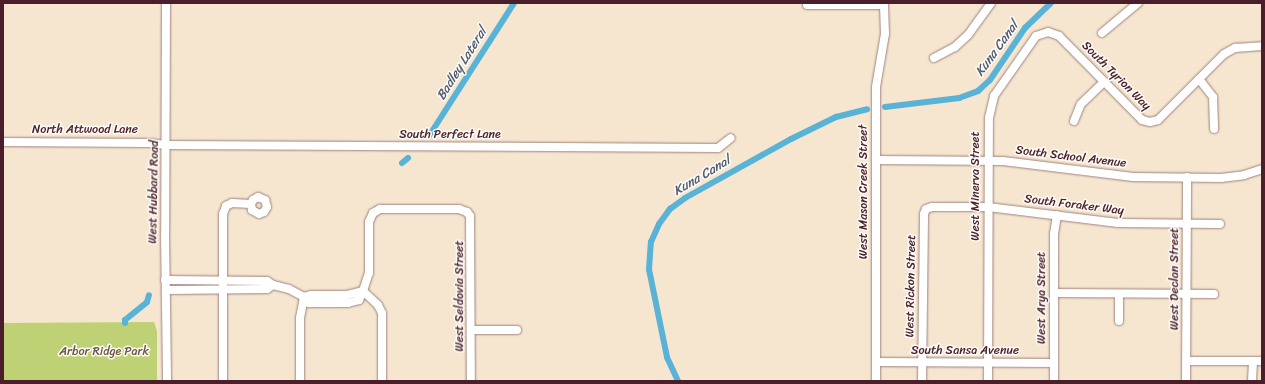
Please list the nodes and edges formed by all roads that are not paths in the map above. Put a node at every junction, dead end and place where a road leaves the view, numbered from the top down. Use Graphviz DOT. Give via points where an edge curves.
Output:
graph roads {
  1 [pos="166,3"];
  2 [pos="991,3"];
  3 [pos="1138,3"];
  4 [pos="840,4"];
  5 [pos="884,4"];
  6 [pos="807,5"];
  7 [pos="1048,32"];
  8 [pos="1102,33"];
  9 [pos="1262,46"];
  10 [pos="934,58"];
  11 [pos="1199,79"];
  12 [pos="1104,82"];
  13 [pos="1074,121"];
  14 [pos="1214,129"];
  15 [pos="730,138"];
  16 [pos="3,142"];
  17 [pos="166,145"];
  18 [pos="876,160"];
  19 [pos="989,161"];
  20 [pos="1262,169"];
  21 [pos="1187,177"];
  22 [pos="251,204"];
  23 [pos="988,207"];
  24 [pos="926,210"];
  25 [pos="1057,215"];
  26 [pos="1187,224"];
  27 [pos="1220,224"];
  28 [pos="166,280"];
  29 [pos="224,280"];
  30 [pos="273,285"];
  31 [pos="224,289"];
  32 [pos="166,290"];
  33 [pos="363,291"];
  34 [pos="1054,293"];
  35 [pos="1119,294"];
  36 [pos="1186,294"];
  37 [pos="1214,294"];
  38 [pos="304,297"];
  39 [pos="1119,321"];
  40 [pos="472,330"];
  41 [pos="518,330"];
  42 [pos="1186,361"];
  43 [pos="1253,361"];
  44 [pos="1262,361"];
  45 [pos="876,362"];
  46 [pos="922,362"];
  47 [pos="988,363"];
  48 [pos="1054,363"];
  49 [pos="166,381"];
  50 [pos="223,381"];
  51 [pos="300,381"];
  52 [pos="382,381"];
  53 [pos="471,381"];
  54 [pos="876,381"];
  55 [pos="922,381"];
  56 [pos="988,381"];
  57 [pos="1054,381"];
  58 [pos="1186,381"];
  59 [pos="1252,381"];
  1 -- 17 [label="street, West Hubbard Road"];
  2 -- 10 [label="street" via="968,36 955,47"];
  3 -- 8 [label="street"];
  4 -- 5 [label="street"];
  4 -- 6 [label="street"];
  5 -- 18 [label="street, West Mason Creek Street" via="885,34 876,87"];
  7 -- 12 [label="street, South Tyrion Way" via="1059,36"];
  7 -- 19 [label="street, West Minerva Street" via="1036,36 994,96 989,118"];
  9 -- 11 [label="street, South Tyrion Way" via="1235,48 1224,54"];
  11 -- 12 [label="street, South Tyrion Way" via="1158,120 1150,122 1142,120"];
  11 -- 14 [label="street" via="1213,97"];
  12 -- 13 [label="street" via="1081,104"];
  15 -- 17 [label="street, South Perfect Lane" via="718,148"];
  16 -- 17 [label="street, North Attwood Lane" via="149,142"];
  17 -- 28 [label="street, West Hubbard Road"];
  18 -- 19 [label="street, South School Avenue"];
  18 -- 45 [label="street, West Mason Creek Street"];
  19 -- 21 [label="street, South School Avenue" via="1037,164 1133,177"];
  19 -- 23 [label="street, West Minerva Street"];
  20 -- 21 [label="street, South School Avenue" via="1231,177"];
  21 -- 26 [label="street, West Declan Street"];
  22 -- 29 [label="street" via="232,203 226,206 223,214"];
  23 -- 24 [label="street, South Foraker Way" via="932,207"];
  23 -- 25 [label="street, South Foraker Way"];
  23 -- 47 [label="street, West Minerva Street"];
  24 -- 46 [label="street, West Rickon Street"];
  25 -- 26 [label="street, South Foraker Way" via="1118,223"];
  25 -- 34 [label="street, West Arya Street" via="1054,234"];
  26 -- 27 [label="street, South Foraker Way"];
  26 -- 36 [label="street, West Declan Street"];
  28 -- 29 [label="street"];
  28 -- 32 [label="street, West Hubbard Road"];
  29 -- 30 [label="street" via="268,281"];
  29 -- 31 [label="street"];
  30 -- 31 [label="street" via="268,289"];
  30 -- 38 [label="street" via="289,289"];
  31 -- 32 [label="street"];
  31 -- 50 [label="street"];
  32 -- 49 [label="street, West Hubbard Road"];
  33 -- 38 [label="street" via="358,300 348,304 309,303"];
  33 -- 40 [label="street, West Seldovia Street" via="369,273 369,222 373,213 380,209 459,209 467,212 472,222"];
  33 -- 52 [label="street" via="378,305 382,313"];
  34 -- 35 [label="street"];
  34 -- 48 [label="street, West Arya Street"];
  35 -- 36 [label="street"];
  35 -- 39 [label="street"];
  36 -- 37 [label="street"];
  36 -- 42 [label="street, West Declan Street"];
  38 -- 51 [label="street" via="300,318"];
  40 -- 41 [label="street"];
  40 -- 53 [label="street, West Seldovia Street"];
  42 -- 43 [label="street"];
  42 -- 58 [label="street, West Declan Street"];
  43 -- 44 [label="street"];
  43 -- 59 [label="street"];
  45 -- 46 [label="street, South Sansa Avenue"];
  45 -- 54 [label="street, West Mason Creek Street"];
  46 -- 47 [label="street, South Sansa Avenue"];
  46 -- 55 [label="street, West Rickon Street"];
  47 -- 48 [label="street, South Sansa Avenue"];
  47 -- 56 [label="street, West Minerva Street"];
  48 -- 57 [label="street, West Arya Street"];
}
